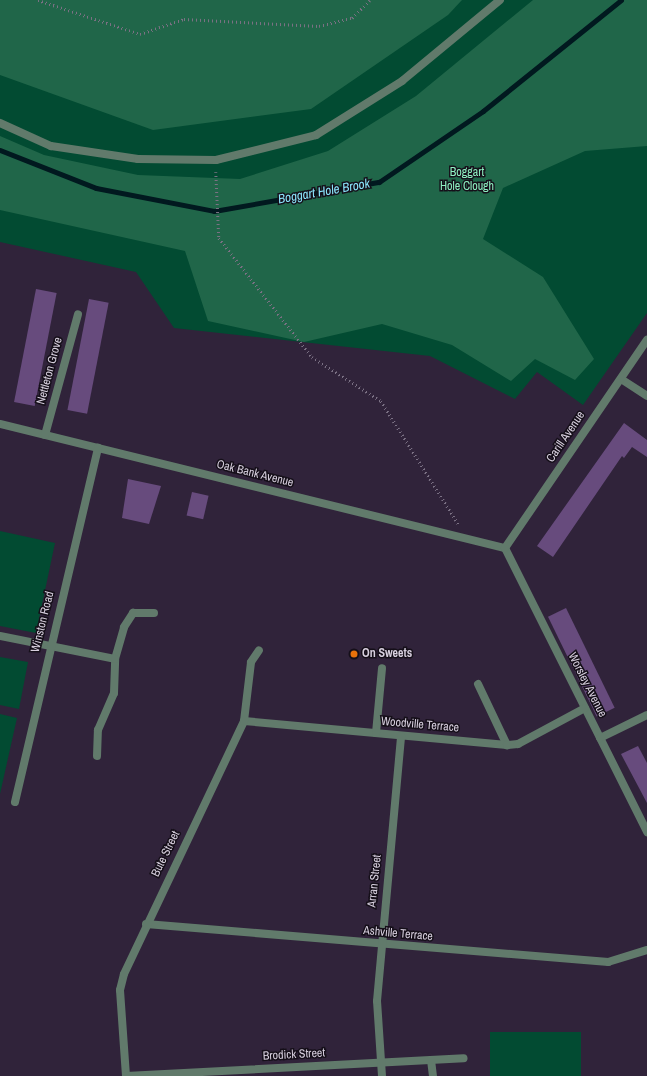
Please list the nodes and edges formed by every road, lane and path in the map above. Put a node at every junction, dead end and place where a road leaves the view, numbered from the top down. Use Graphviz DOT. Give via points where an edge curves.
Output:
graph roads {
  1 [pos="38,0"];
  2 [pos="370,0"];
  3 [pos="500,0"];
  4 [pos="0,124"];
  5 [pos="216,160"];
  6 [pos="78,314"];
  7 [pos="647,340"];
  8 [pos="620,379"];
  9 [pos="647,396"];
  10 [pos="0,424"];
  11 [pos="45,435"];
  12 [pos="98,448"];
  13 [pos="468,538"];
  14 [pos="505,548"];
  15 [pos="154,613"];
  16 [pos="0,636"];
  17 [pos="49,646"];
  18 [pos="259,650"];
  19 [pos="115,659"];
  20 [pos="382,668"];
  21 [pos="478,684"];
  22 [pos="585,708"];
  23 [pos="647,715"];
  24 [pos="244,721"];
  25 [pos="376,734"];
  26 [pos="401,736"];
  27 [pos="600,738"];
  28 [pos="507,746"];
  29 [pos="96,756"];
  30 [pos="14,802"];
  31 [pos="647,832"];
  32 [pos="146,924"];
  33 [pos="381,945"];
  34 [pos="647,950"];
  35 [pos="464,1058"];
  36 [pos="431,1060"];
  37 [pos="381,1062"];
  38 [pos="126,1076"];
  39 [pos="382,1076"];
  40 [pos="433,1076"];
  1 -- 2 [label="path" via="140,34 184,19 319,26 352,18"];
  3 -- 5 [label="street" via="402,81 316,135"];
  4 -- 5 [label="street" via="51,146 138,159"];
  5 -- 13 [label="path" via="219,238 312,357 381,401"];
  6 -- 11 [label="street, Nettleton Grove"];
  7 -- 8 [label="street, Carill Avenue"];
  8 -- 9 [label="street"];
  8 -- 14 [label="street, Carill Avenue"];
  10 -- 11 [label="street, Oak Bank Avenue"];
  11 -- 12 [label="street, Oak Bank Avenue"];
  12 -- 13 [label="street, Oak Bank Avenue"];
  12 -- 17 [label="street, Winston Road"];
  13 -- 14 [label="street, Oak Bank Avenue"];
  14 -- 22 [label="street, Worsley Avenue"];
  15 -- 19 [label="street" via="133,613 124,627"];
  16 -- 17 [label="street"];
  17 -- 19 [label="street"];
  17 -- 30 [label="street, Winston Road"];
  18 -- 24 [label="street, Bute Street" via="251,662"];
  19 -- 29 [label="street" via="114,693 98,730"];
  20 -- 25 [label="street"];
  21 -- 28 [label="street"];
  22 -- 27 [label="street, Worsley Avenue"];
  22 -- 28 [label="street, Woodville Terrace" via="518,744"];
  23 -- 27 [label="street"];
  24 -- 25 [label="street, Woodville Terrace"];
  24 -- 32 [label="street, Bute Street"];
  25 -- 26 [label="street, Woodville Terrace"];
  26 -- 28 [label="street, Woodville Terrace"];
  26 -- 33 [label="street, Arran Street"];
  27 -- 31 [label="street, Worsley Avenue"];
  32 -- 33 [label="street, Ashville Terrace"];
  32 -- 38 [label="street, Bute Street" via="120,990"];
  33 -- 34 [label="street, Ashville Terrace" via="608,962"];
  33 -- 37 [label="street, Arran Street" via="377,1001"];
  35 -- 36 [label="street, Brodick Street"];
  36 -- 37 [label="street, Brodick Street"];
  36 -- 40 [label="street"];
  37 -- 38 [label="street, Brodick Street"];
  37 -- 39 [label="street, Arran Street"];
}
